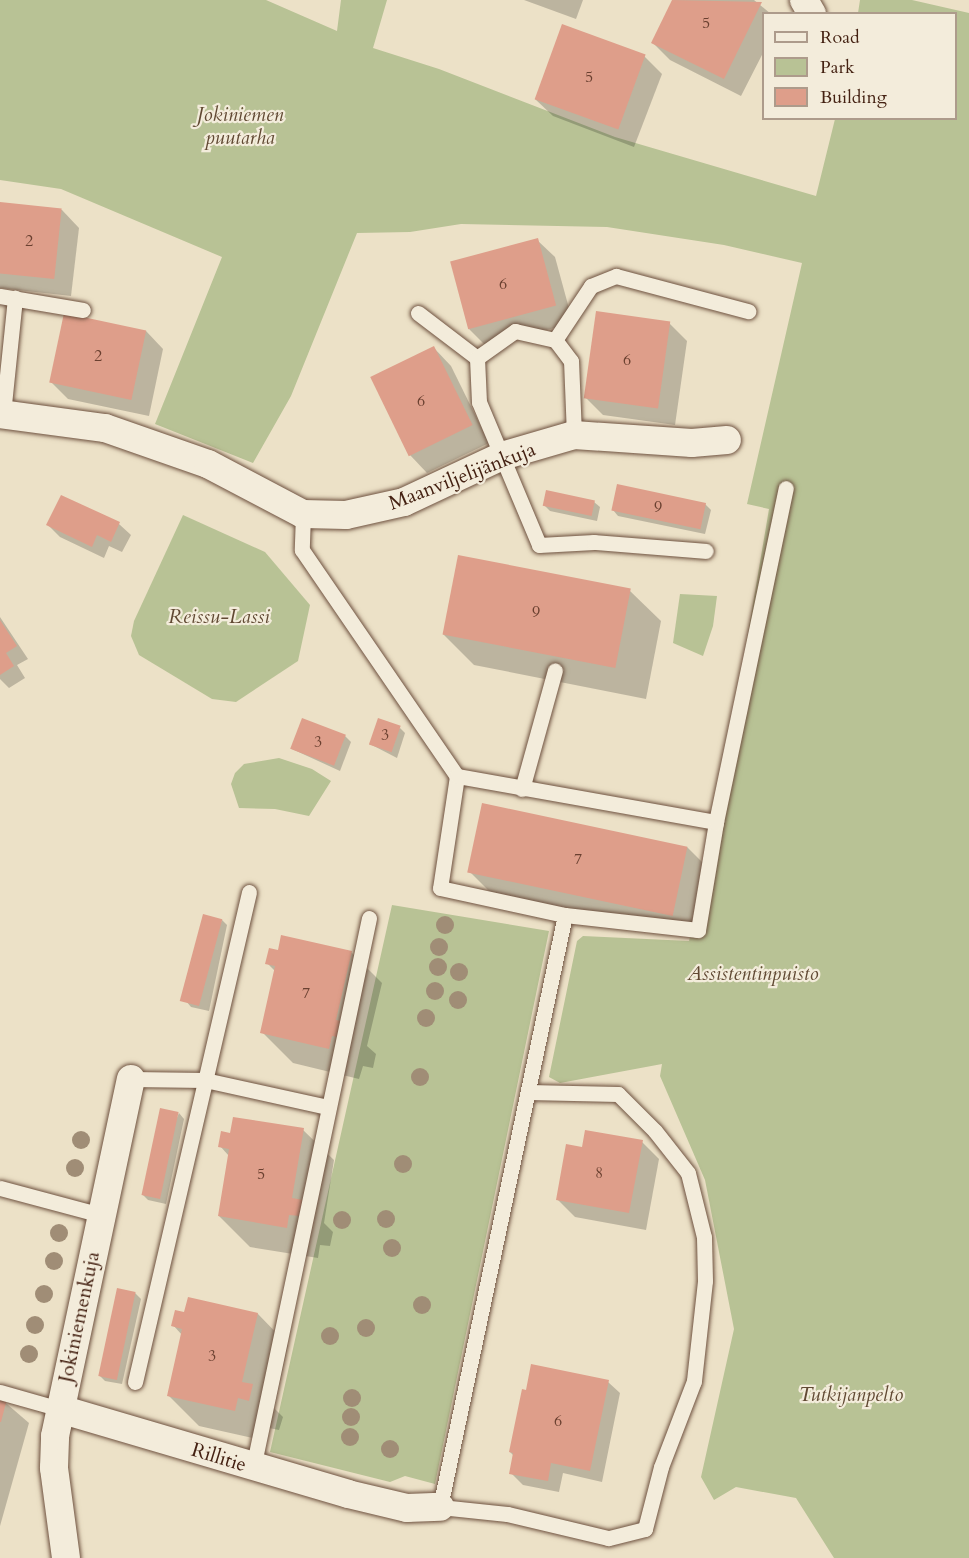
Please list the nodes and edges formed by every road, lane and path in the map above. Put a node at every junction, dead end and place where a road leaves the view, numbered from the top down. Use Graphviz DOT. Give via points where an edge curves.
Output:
graph roads {
  1 [pos="8,297"];
  2 [pos="83,310"];
  3 [pos="748,311"];
  4 [pos="418,313"];
  5 [pos="555,340"];
  6 [pos="477,358"];
  7 [pos="1,414"];
  8 [pos="574,435"];
  9 [pos="727,440"];
  10 [pos="502,456"];
  11 [pos="786,488"];
  12 [pos="303,514"];
  13 [pos="706,551"];
  14 [pos="555,670"];
  15 [pos="457,776"];
  16 [pos="522,789"];
  17 [pos="716,822"];
  18 [pos="249,892"];
  19 [pos="565,915"];
  20 [pos="369,918"];
  21 [pos="130,1079"];
  22 [pos="205,1080"];
  23 [pos="528,1092"];
  24 [pos="328,1107"];
  25 [pos="0,1188"];
  26 [pos="101,1215"];
  27 [pos="135,1382"];
  28 [pos="0,1392"];
  29 [pos="60,1409"];
  30 [pos="253,1468"];
  31 [pos="441,1507"];
  32 [pos="66,1558"];
  1 -- 2 [label="lane"];
  1 -- 7 [label="lane"];
  3 -- 5 [label="lane" via="616,276 591,286"];
  4 -- 6 [label="lane"];
  5 -- 6 [label="lane" via="515,331"];
  5 -- 8 [label="lane" via="571,361"];
  6 -- 10 [label="lane" via="479,402"];
  7 -- 12 [label="street, Maanviljelijänkuja" via="105,428 208,464"];
  8 -- 9 [label="street, Maanviljelijänkuja" via="692,443"];
  8 -- 10 [label="street, Maanviljelijänkuja"];
  10 -- 12 [label="street, Maanviljelijänkuja" via="404,502 346,515"];
  10 -- 13 [label="lane" via="539,545 594,542"];
  11 -- 17 [label="lane"];
  12 -- 15 [label="lane" via="302,550"];
  14 -- 16 [label="lane"];
  15 -- 16 [label="lane"];
  15 -- 19 [label="lane" via="440,888"];
  16 -- 17 [label="lane"];
  17 -- 19 [label="lane" via="698,930"];
  18 -- 22 [label="lane"];
  19 -- 23 [label="lane"];
  20 -- 24 [label="lane"];
  21 -- 22 [label="lane"];
  21 -- 26 [label="street, Jokiniemenkuja"];
  22 -- 24 [label="lane"];
  22 -- 27 [label="lane"];
  23 -- 31 [label="lane"];
  23 -- 31 [label="lane" via="618,1095 655,1131 688,1173 704,1237 705,1281 694,1382 662,1467 645,1529 608,1538 507,1514"];
  24 -- 30 [label="lane"];
  25 -- 26 [label="lane"];
  26 -- 29 [label="street, Jokiniemenkuja"];
  28 -- 29 [label="lane, Rillitie"];
  29 -- 30 [label="street, Rillitie"];
  29 -- 32 [label="street, Jokiniemenkuja" via="54,1468"];
  30 -- 31 [label="street, Rillitie" via="407,1508"];
}
